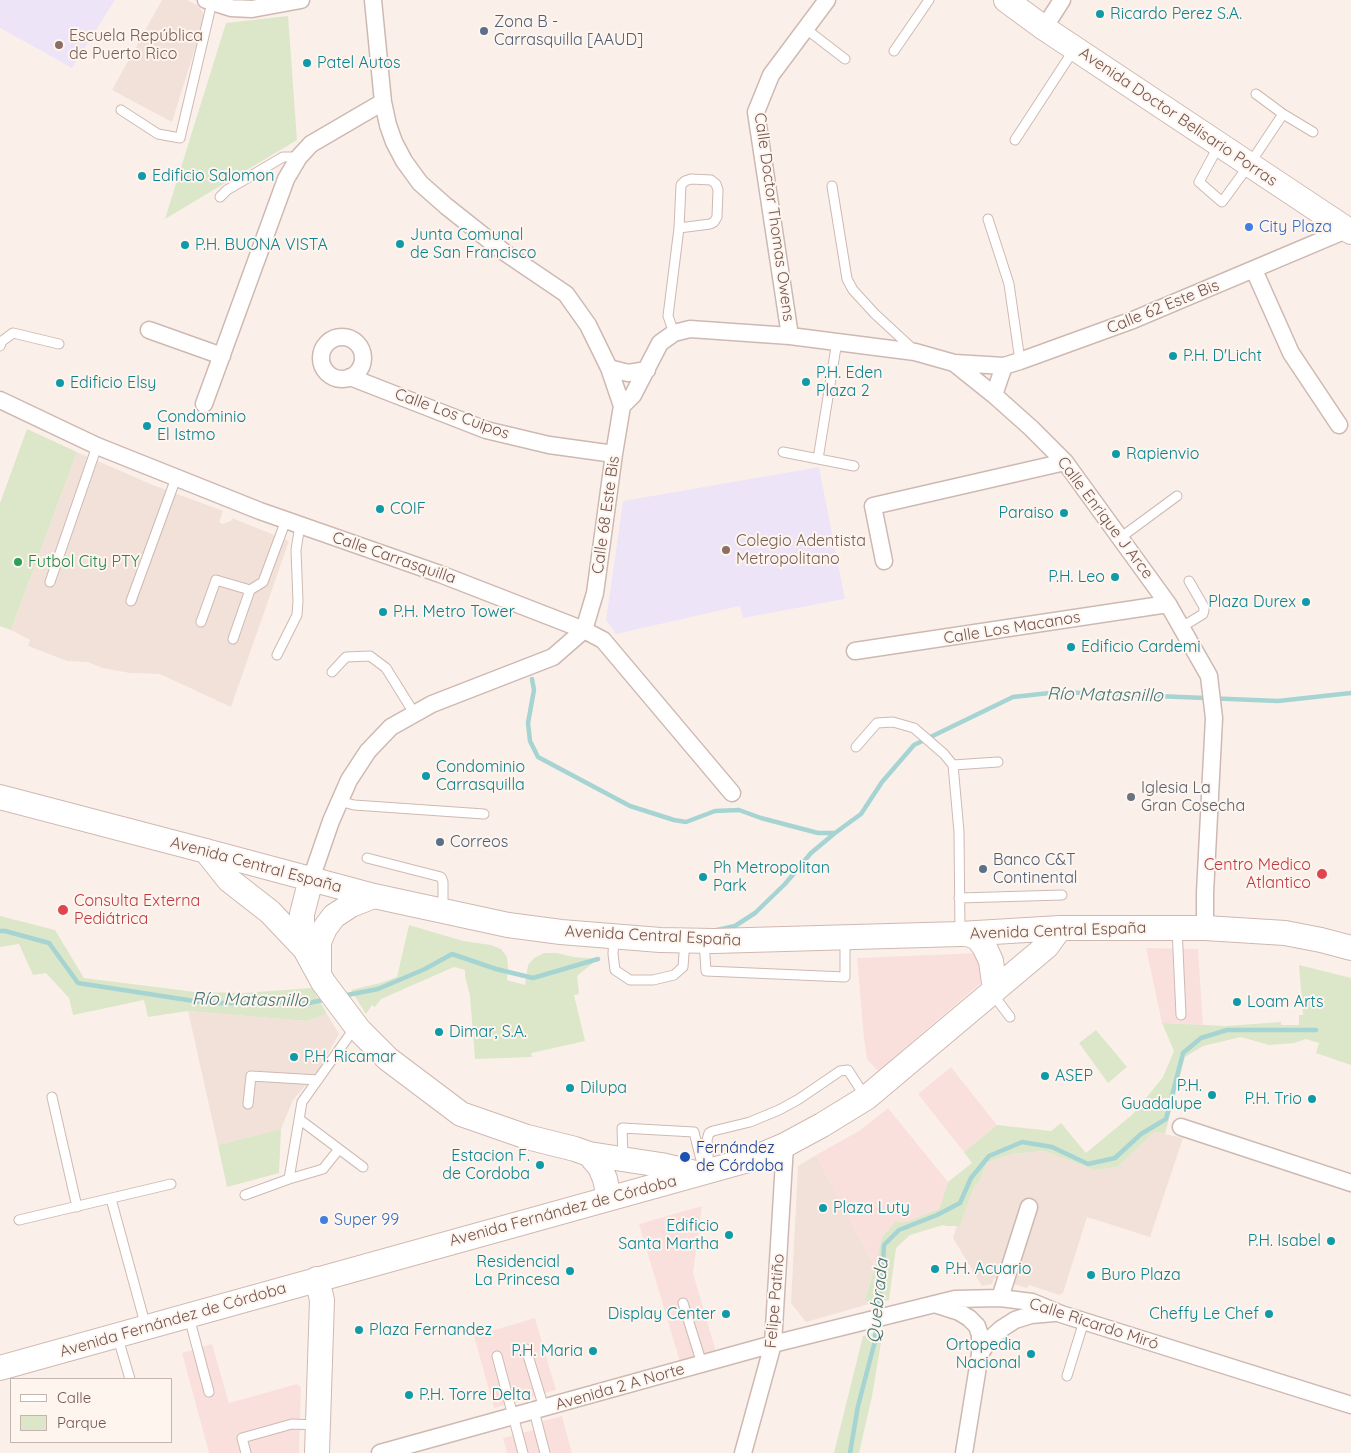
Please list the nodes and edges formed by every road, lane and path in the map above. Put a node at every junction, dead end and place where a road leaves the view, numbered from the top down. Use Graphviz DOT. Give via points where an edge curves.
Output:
graph roads {
  1 [pos="301,0"];
  2 [pos="373,0"];
  3 [pos="827,0"];
  4 [pos="928,0"];
  5 [pos="1006,0"];
  6 [pos="1062,0"];
  7 [pos="209,1"];
  8 [pos="1044,28"];
  9 [pos="806,29"];
  10 [pos="1075,48"];
  11 [pos="894,51"];
  12 [pos="845,59"];
  13 [pos="1256,94"];
  14 [pos="383,102"];
  15 [pos="121,110"];
  16 [pos="1283,114"];
  17 [pos="1313,132"];
  18 [pos="1015,140"];
  19 [pos="1220,145"];
  20 [pos="299,157"];
  21 [pos="1249,165"];
  22 [pos="832,186"];
  23 [pos="220,197"];
  24 [pos="988,219"];
  25 [pos="679,228"];
  26 [pos="1350,230"];
  27 [pos="1254,270"];
  28 [pos="149,330"];
  29 [pos="674,333"];
  30 [pos="790,336"];
  31 [pos="837,341"];
  32 [pos="59,344"];
  33 [pos="0,346"];
  34 [pos="916,352"];
  35 [pos="222,356"];
  36 [pos="1020,361"];
  37 [pos="954,363"];
  38 [pos="1004,366"];
  39 [pos="609,368"];
  40 [pos="647,370"];
  41 [pos="350,377"];
  42 [pos="994,395"];
  43 [pos="0,400"];
  44 [pos="204,404"];
  45 [pos="622,406"];
  46 [pos="1339,425"];
  47 [pos="97,446"];
  48 [pos="783,452"];
  49 [pos="614,454"];
  50 [pos="818,459"];
  51 [pos="1065,462"];
  52 [pos="854,466"];
  53 [pos="176,478"];
  54 [pos="1177,496"];
  55 [pos="293,523"];
  56 [pos="1120,538"];
  57 [pos="884,561"];
  58 [pos="1189,581"];
  59 [pos="50,582"];
  60 [pos="250,590"];
  61 [pos="131,601"];
  62 [pos="1168,604"];
  63 [pos="201,622"];
  64 [pos="1182,627"];
  65 [pos="584,630"];
  66 [pos="233,639"];
  67 [pos="855,651"];
  68 [pos="277,655"];
  69 [pos="332,672"];
  70 [pos="414,713"];
  71 [pos="856,747"];
  72 [pos="998,762"];
  73 [pos="953,764"];
  74 [pos="732,793"];
  75 [pos="0,797"];
  76 [pos="339,802"];
  77 [pos="484,814"];
  78 [pos="206,851"];
  79 [pos="368,858"];
  80 [pos="311,879"];
  81 [pos="1062,895"];
  82 [pos="374,896"];
  83 [pos="959,898"];
  84 [pos="443,912"];
  85 [pos="1060,928"];
  86 [pos="1177,928"];
  87 [pos="1205,928"];
  88 [pos="964,934"];
  89 [pos="614,936"];
  90 [pos="845,938"];
  91 [pos="694,941"];
  92 [pos="1351,948"];
  93 [pos="305,949"];
  94 [pos="325,985"];
  95 [pos="994,991"];
  96 [pos="1181,1015"];
  97 [pos="1010,1017"];
  98 [pos="356,1026"];
  99 [pos="318,1080"];
  100 [pos="52,1097"];
  101 [pos="866,1098"];
  102 [pos="248,1104"];
  103 [pos="299,1120"];
  104 [pos="1181,1127"];
  105 [pos="785,1145"];
  106 [pos="339,1149"];
  107 [pos="589,1154"];
  108 [pos="624,1160"];
  109 [pos="364,1167"];
  110 [pos="704,1172"];
  111 [pos="289,1179"];
  112 [pos="1351,1183"];
  113 [pos="171,1184"];
  114 [pos="245,1195"];
  115 [pos="609,1198"];
  116 [pos="111,1199"];
  117 [pos="77,1207"];
  118 [pos="1029,1207"];
  119 [pos="19,1220"];
  120 [pos="317,1279"];
  121 [pos="1000,1298"];
  122 [pos="683,1303"];
  123 [pos="934,1304"];
  124 [pos="1061,1314"];
  125 [pos="188,1315"];
  126 [pos="1084,1321"];
  127 [pos="146,1327"];
  128 [pos="117,1335"];
  129 [pos="774,1344"];
  130 [pos="526,1349"];
  131 [pos="980,1354"];
  132 [pos="497,1356"];
  133 [pos="702,1364"];
  134 [pos="0,1368"];
  135 [pos="1067,1376"];
  136 [pos="130,1378"];
  137 [pos="208,1392"];
  138 [pos="1351,1406"];
  139 [pos="539,1409"];
  140 [pos="513,1416"];
  141 [pos="318,1425"];
  142 [pos="424,1447"];
  143 [pos="246,1453"];
  144 [pos="317,1453"];
  145 [pos="380,1453"];
  146 [pos="523,1453"];
  147 [pos="545,1453"];
  148 [pos="743,1453"];
  149 [pos="964,1453"];
  1 -- 7 [label="street" via="252,9 231,8"];
  2 -- 14 [label="street, Calle 68 Este Bis"];
  3 -- 9 [label="street, Calle Doctor Thomas Owens"];
  4 -- 11 [label="lane"];
  5 -- 8 [label="main road, Avenida Doctor Belisario Porras"];
  6 -- 8 [label="street"];
  7 -- 15 [label="lane" via="180,138 158,134"];
  8 -- 10 [label="main road, Avenida Doctor Belisario Porras"];
  9 -- 12 [label="lane"];
  9 -- 30 [label="street, Calle Doctor Thomas Owens" via="771,75 756,112"];
  10 -- 18 [label="lane"];
  10 -- 19 [label="main road, Avenida Doctor Belisario Porras"];
  13 -- 16 [label="lane"];
  14 -- 20 [label="street" via="310,144"];
  14 -- 39 [label="street, Calle 68 Este Bis" via="394,142 420,183 504,252 566,294 588,326"];
  16 -- 17 [label="lane"];
  16 -- 21 [label="lane"];
  19 -- 21 [label="main road, Avenida Doctor Belisario Porras"];
  19 -- 21 [label="lane" via="1199,182 1222,202"];
  20 -- 23 [label="lane" via="283,158"];
  20 -- 35 [label="street" via="286,179"];
  21 -- 26 [label="main road, Avenida Doctor Belisario Porras"];
  22 -- 34 [label="lane" via="847,279 875,314"];
  24 -- 36 [label="lane" via="1009,284"];
  25 -- 25 [label="lane" via="681,184 691,179 711,180 718,190 714,222"];
  25 -- 29 [label="lane" via="668,316"];
  26 -- 27 [label="street, Calle 62 Este Bis"];
  27 -- 36 [label="street, Calle 62 Este Bis" via="1133,320"];
  27 -- 46 [label="street" via="1290,353"];
  28 -- 35 [label="street"];
  29 -- 30 [label="street, Calle Enrique J Arce" via="690,329"];
  29 -- 40 [label="street" via="660,343"];
  30 -- 31 [label="street, Calle Enrique J Arce"];
  31 -- 34 [label="street, Calle Enrique J Arce"];
  31 -- 50 [label="lane"];
  32 -- 33 [label="lane" via="13,334"];
  34 -- 37 [label="street, Calle Enrique J Arce"];
  35 -- 44 [label="street"];
  36 -- 38 [label="street, Calle 62 Este Bis"];
  37 -- 38 [label="street"];
  37 -- 42 [label="street, Calle Enrique J Arce"];
  38 -- 42 [label="street"];
  39 -- 40 [label="street" via="628,373"];
  39 -- 45 [label="street, Calle 68 Este Bis"];
  40 -- 45 [label="street" via="633,395"];
  41 -- 49 [label="street, Calle Los Cuipos" via="486,430 550,446"];
  42 -- 51 [label="street, Calle Enrique J Arce"];
  43 -- 47 [label="street, Calle Carrasquilla"];
  45 -- 49 [label="street, Calle 68 Este Bis"];
  47 -- 53 [label="street, Calle Carrasquilla"];
  47 -- 59 [label="lane"];
  48 -- 50 [label="lane"];
  49 -- 65 [label="street, Calle 68 Este Bis" via="595,594"];
  50 -- 52 [label="lane"];
  51 -- 56 [label="street, Calle Enrique J Arce"];
  51 -- 57 [label="street" via="873,506"];
  53 -- 55 [label="street, Calle Carrasquilla"];
  53 -- 61 [label="lane"];
  54 -- 56 [label="lane"];
  55 -- 60 [label="lane" via="263,582"];
  55 -- 65 [label="street, Calle Carrasquilla" via="440,574"];
  55 -- 68 [label="lane" via="297,615"];
  56 -- 62 [label="street, Calle Enrique J Arce"];
  58 -- 64 [label="lane" via="1204,610 1203,614"];
  60 -- 63 [label="lane" via="216,580"];
  60 -- 66 [label="lane"];
  62 -- 64 [label="street, Calle Enrique J Arce"];
  62 -- 67 [label="street, Calle Los Macanos"];
  64 -- 87 [label="street, Calle Enrique J Arce" via="1209,676 1214,718"];
  65 -- 70 [label="street" via="553,657"];
  65 -- 74 [label="street, Calle Carrasquilla" via="603,640"];
  69 -- 70 [label="lane" via="346,657 370,656 386,668"];
  70 -- 76 [label="street" via="391,727 368,751 348,780"];
  71 -- 73 [label="lane" via="877,723 893,722 914,728"];
  72 -- 73 [label="lane"];
  73 -- 83 [label="lane" via="959,832"];
  75 -- 78 [label="main road, Avenida Central España"];
  76 -- 77 [label="lane"];
  76 -- 80 [label="street"];
  78 -- 80 [label="main road, Avenida Central España"];
  78 -- 93 [label="main road" via="229,880 270,912"];
  79 -- 84 [label="lane" via="441,877"];
  80 -- 82 [label="main road, Avenida Central España"];
  80 -- 93 [label="main road" via="302,914"];
  81 -- 83 [label="lane"];
  82 -- 84 [label="main road, Avenida Central España"];
  82 -- 94 [label="main road" via="342,909 325,928 319,942 318,958"];
  83 -- 88 [label="lane"];
  84 -- 89 [label="main road, Avenida Central España" via="508,925"];
  85 -- 86 [label="main road, Avenida Central España"];
  85 -- 88 [label="main road, Avenida Central España"];
  85 -- 95 [label="main road, Avenida Fernández de Córdoba" via="1047,946"];
  86 -- 87 [label="main road, Avenida Central España"];
  86 -- 96 [label="lane"];
  87 -- 92 [label="main road, Avenida Central España" via="1285,933"];
  88 -- 90 [label="main road, Avenida Central España"];
  88 -- 95 [label="main road" via="978,938 985,948 991,961"];
  89 -- 91 [label="main road, Avenida Central España"];
  89 -- 91 [label="lane" via="615,970 630,980 653,980 674,975 683,967"];
  90 -- 91 [label="main road, Avenida Central España"];
  90 -- 91 [label="lane" via="845,977 706,971"];
  93 -- 94 [label="main road"];
  94 -- 98 [label="main road"];
  95 -- 97 [label="lane"];
  95 -- 101 [label="main road, Avenida Fernández de Córdoba"];
  98 -- 99 [label="lane"];
  98 -- 107 [label="main road" via="388,1059 461,1114"];
  99 -- 102 [label="lane" via="251,1076"];
  99 -- 103 [label="lane" via="302,1102"];
  100 -- 117 [label="lane"];
  101 -- 105 [label="main road, Avenida Fernández de Córdoba"];
  101 -- 110 [label="lane" via="848,1070 840,1071 779,1110 709,1133"];
  103 -- 106 [label="lane"];
  103 -- 111 [label="lane"];
  104 -- 112 [label="street"];
  105 -- 110 [label="main road, Avenida Fernández de Córdoba" via="752,1159"];
  105 -- 129 [label="street, Felipe Patiño"];
  106 -- 109 [label="lane"];
  106 -- 111 [label="lane" via="323,1170"];
  107 -- 108 [label="main road"];
  107 -- 115 [label="main road" via="600,1167"];
  108 -- 110 [label="main road"];
  108 -- 110 [label="lane" via="622,1128 694,1132"];
  110 -- 115 [label="main road, Avenida Fernández de Córdoba"];
  111 -- 114 [label="lane"];
  113 -- 116 [label="lane"];
  115 -- 120 [label="main road, Avenida Fernández de Córdoba"];
  116 -- 117 [label="lane"];
  116 -- 127 [label="lane"];
  117 -- 119 [label="lane"];
  118 -- 121 [label="street"];
  120 -- 125 [label="main road, Avenida Fernández de Córdoba"];
  120 -- 141 [label="main road" via="322,1300"];
  121 -- 123 [label="street, Calle Ricardo Miró" via="955,1299"];
  121 -- 124 [label="street, Calle Ricardo Miró" via="1032,1302"];
  122 -- 133 [label="lane"];
  123 -- 129 [label="street, Calle Ricardo Miró"];
  123 -- 131 [label="street" via="959,1312 977,1326"];
  124 -- 126 [label="street, Calle Ricardo Miró"];
  124 -- 131 [label="street" via="1031,1315 1015,1320 989,1340"];
  125 -- 127 [label="main road, Avenida Fernández de Córdoba"];
  125 -- 137 [label="lane"];
  126 -- 135 [label="lane"];
  126 -- 138 [label="street, Calle Ricardo Miró"];
  127 -- 128 [label="main road, Avenida Fernández de Córdoba"];
  128 -- 134 [label="main road, Avenida Fernández de Córdoba"];
  128 -- 136 [label="lane"];
  129 -- 133 [label="street, Avenida 2 A Norte"];
  129 -- 148 [label="street, Felipe Patiño"];
  130 -- 139 [label="lane"];
  131 -- 149 [label="street"];
  132 -- 140 [label="lane"];
  133 -- 139 [label="street, Avenida 2 A Norte"];
  139 -- 140 [label="street, Avenida 2 A Norte"];
  139 -- 147 [label="lane"];
  140 -- 142 [label="street, Avenida 2 A Norte"];
  140 -- 146 [label="lane"];
  141 -- 143 [label="lane" via="292,1424 242,1438"];
  141 -- 144 [label="main road"];
  142 -- 145 [label="street, Avenida 2 A Norte"];
}
